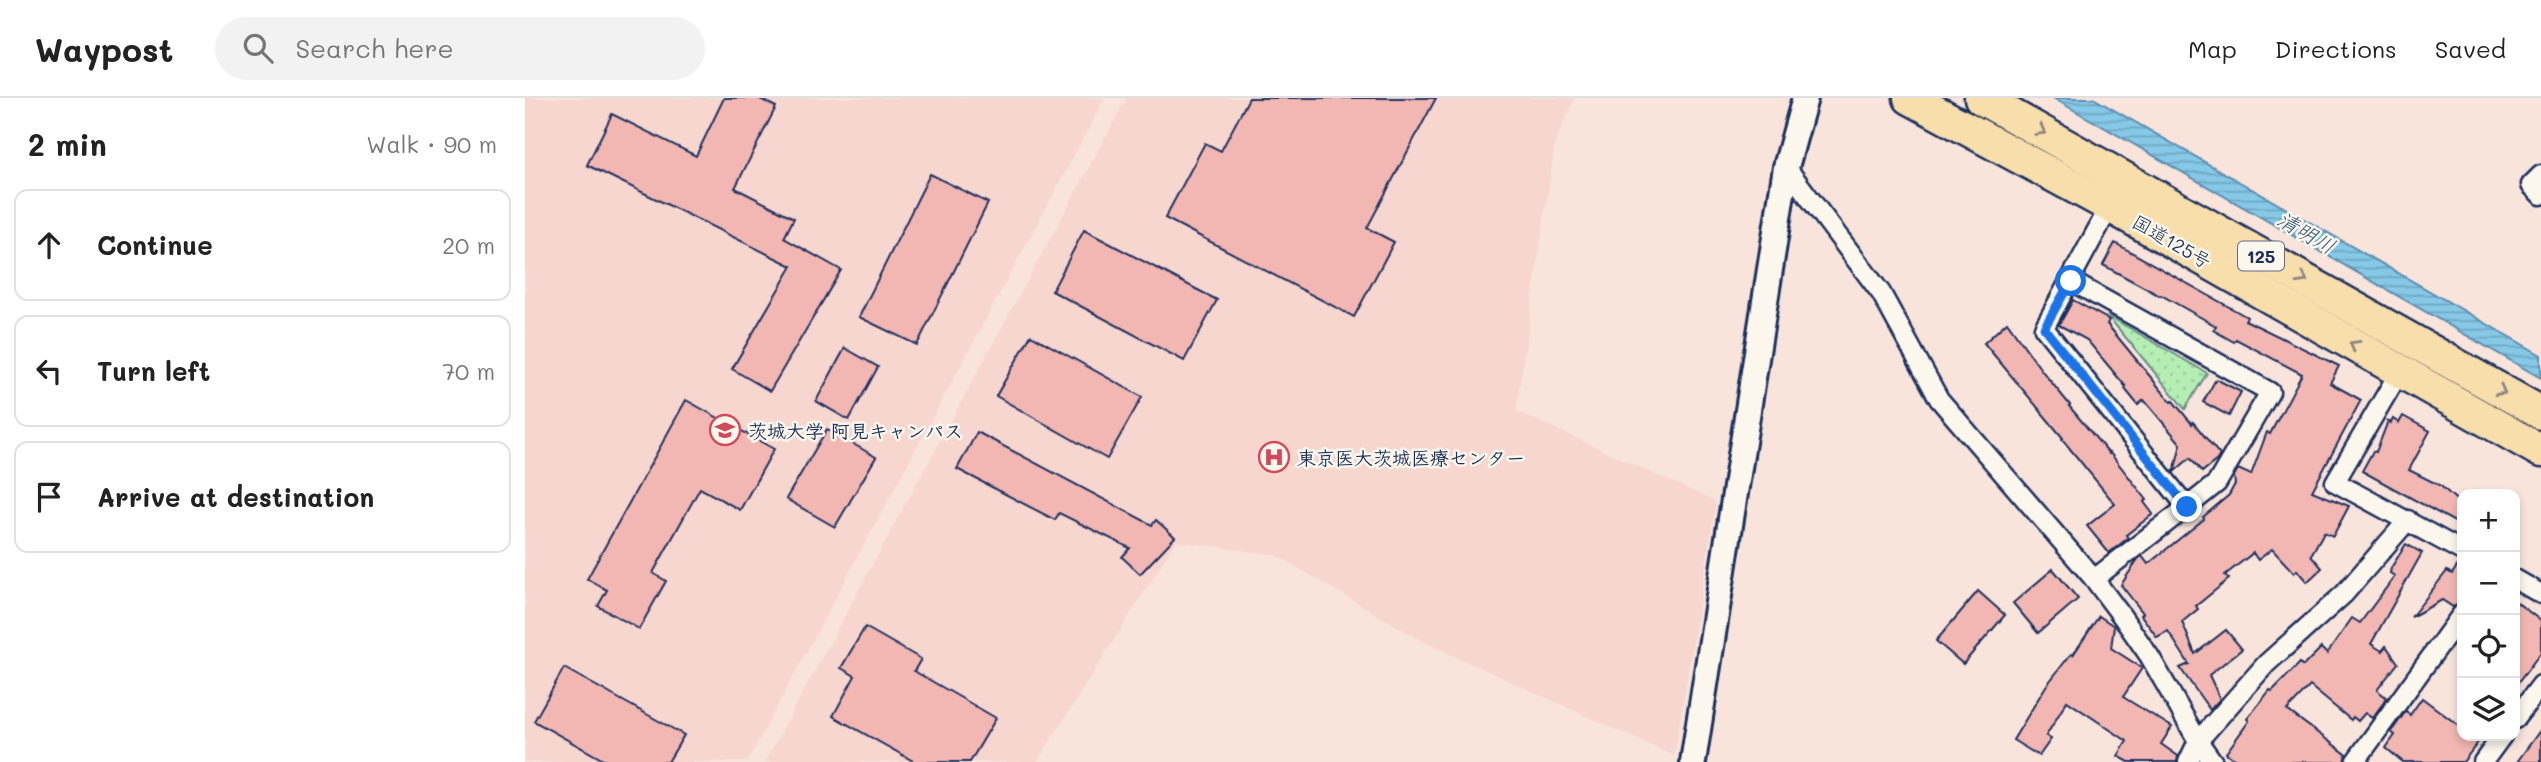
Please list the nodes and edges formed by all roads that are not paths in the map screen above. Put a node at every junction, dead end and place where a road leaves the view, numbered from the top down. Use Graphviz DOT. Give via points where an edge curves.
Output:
graph roads {
  1 [pos="1910,98"];
  2 [pos="1981,98"];
  3 [pos="1799,100"];
  4 [pos="1786,167"];
  5 [pos="2541,175"];
  6 [pos="2541,195"];
  7 [pos="2110,206"];
  8 [pos="2071,281"];
  9 [pos="2400,372"];
  10 [pos="2541,413"];
  11 [pos="2541,452"];
  12 [pos="2187,507"];
  13 [pos="2408,520"];
  14 [pos="2457,548"];
  15 [pos="2094,579"];
  16 [pos="2520,582"];
  17 [pos="2541,594"];
  18 [pos="2461,615"];
  19 [pos="2541,685"];
  20 [pos="2520,712"];
  21 [pos="2198,741"];
  22 [pos="2498,741"];
  23 [pos="1693,762"];
  24 [pos="2188,762"];
  25 [pos="2213,762"];
  26 [pos="2355,762"];
  27 [pos="2483,762"];
  1 -- 7 [label="highway, 国道125号 / 125"];
  2 -- 10 [label="highway, 国道125号 / 125, one-way"];
  3 -- 4 [label="street"];
  4 -- 15 [label="street" via="1881,293 1939,399"];
  4 -- 23 [label="street"];
  5 -- 6 [label="street" via="2531,185"];
  7 -- 8 [label="street"];
  9 -- 7 [label="highway, 国道125号 / 125, one-way"];
  8 -- 12 [label="street" via="2044,328"];
  8 -- 12 [label="street" via="2270,393 2217,483"];
  9 -- 11 [label="highway, 国道125号 / 125"];
  9 -- 13 [label="street" via="2335,482"];
  12 -- 15 [label="street"];
  13 -- 14 [label="street"];
  13 -- 21 [label="street" via="2344,594 2266,664"];
  15 -- 21 [label="street" via="2150,657"];
  16 -- 17 [label="street"];
  18 -- 26 [label="street"];
  19 -- 20 [label="street"];
  21 -- 24 [label="street"];
  21 -- 25 [label="street"];
  22 -- 27 [label="street"];
}
